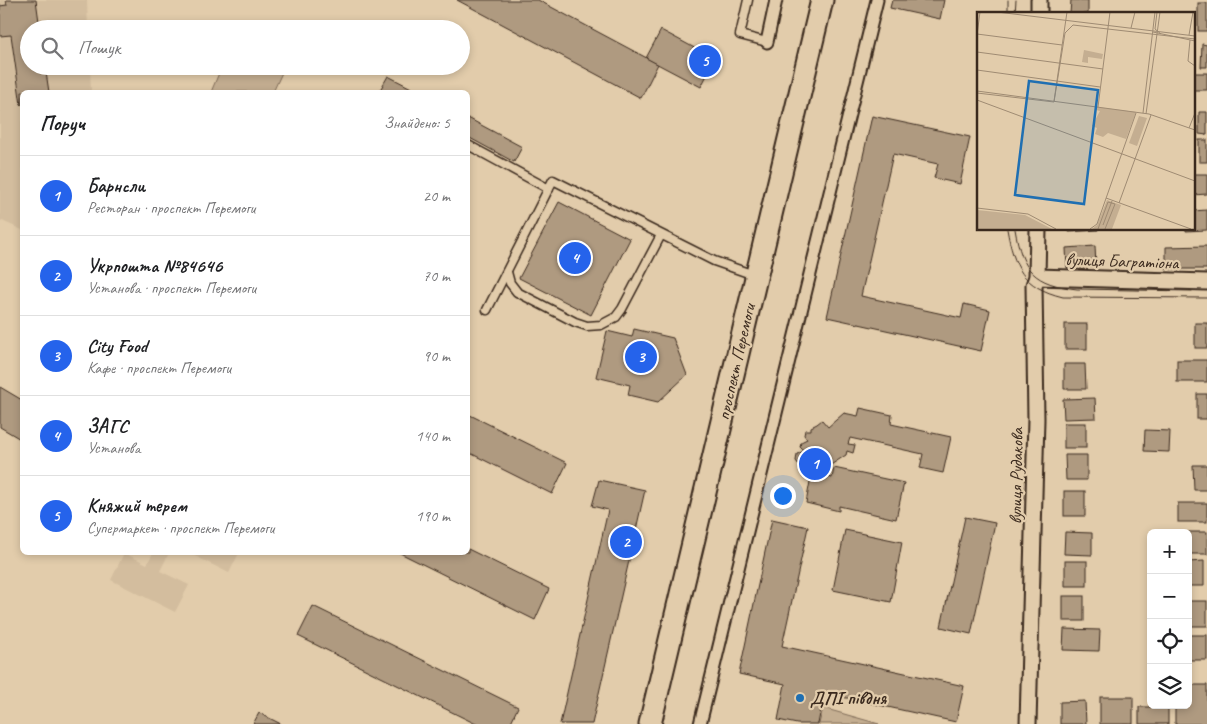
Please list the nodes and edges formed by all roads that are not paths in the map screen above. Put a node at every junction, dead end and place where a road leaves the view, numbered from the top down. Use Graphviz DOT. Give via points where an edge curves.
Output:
graph roads {
  1 [pos="748,0"];
  2 [pos="776,0"];
  3 [pos="822,0"];
  4 [pos="877,0"];
  5 [pos="767,42"];
  6 [pos="470,146"];
  7 [pos="549,189"];
  8 [pos="1038,230"];
  9 [pos="661,235"];
  10 [pos="507,272"];
  11 [pos="756,276"];
  12 [pos="1037,277"];
  13 [pos="1207,282"];
  14 [pos="487,310"];
  15 [pos="650,724"];
  16 [pos="700,724"];
  17 [pos="1028,724"];
  1 -- 5 [label="lane" via="740,35"];
  2 -- 5 [label="street"];
  3 -- 11 [label="main road, проспект Перемоги"];
  4 -- 16 [label="street"];
  6 -- 7 [label="lane"];
  7 -- 9 [label="lane" via="553,180"];
  7 -- 10 [label="lane"];
  8 -- 12 [label="street, вулиця Рудакова"];
  9 -- 10 [label="lane" via="622,309 601,326 575,322 517,292"];
  9 -- 11 [label="lane" via="714,261"];
  10 -- 14 [label="lane"];
  11 -- 15 [label="main road, проспект Перемоги"];
  12 -- 13 [label="street, вулиця Багратіона"];
  12 -- 17 [label="street, вулиця Рудакова" via="1034,285 1036,419"];
}
